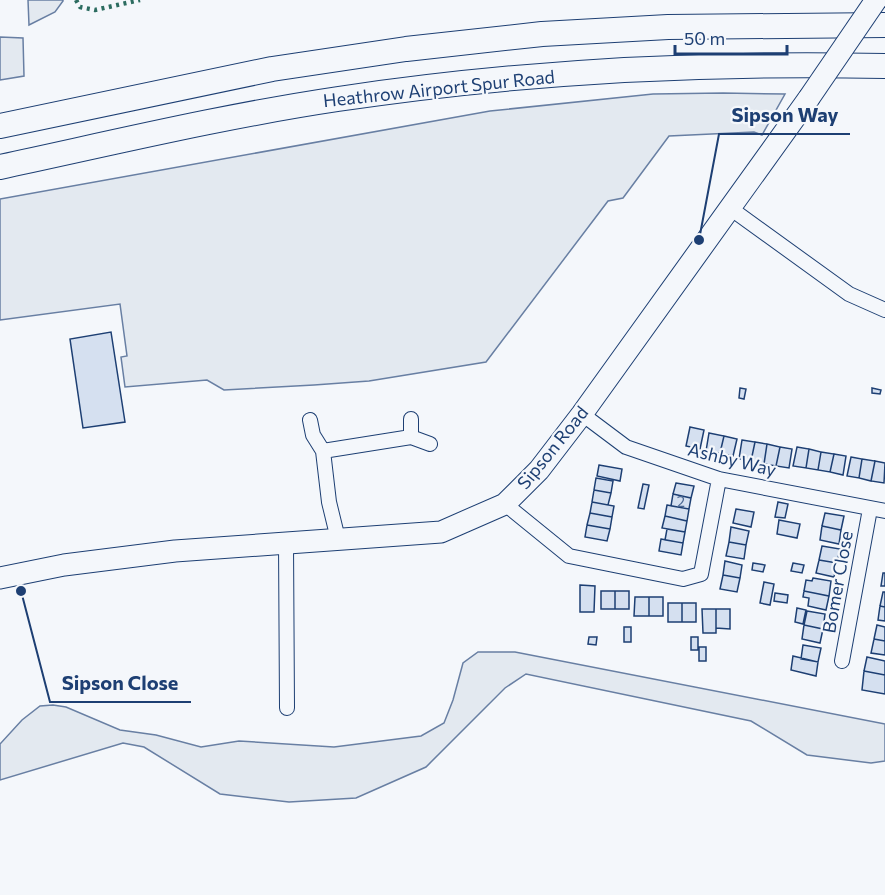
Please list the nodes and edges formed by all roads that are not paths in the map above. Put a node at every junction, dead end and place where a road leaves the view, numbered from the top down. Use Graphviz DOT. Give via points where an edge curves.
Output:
graph roads {
  1 [pos="876,0"];
  2 [pos="885,25"];
  3 [pos="885,66"];
  4 [pos="0,126"];
  5 [pos="0,167"];
  6 [pos="730,208"];
  7 [pos="885,310"];
  8 [pos="582,414"];
  9 [pos="411,419"];
  10 [pos="310,420"];
  11 [pos="411,437"];
  12 [pos="430,444"];
  13 [pos="323,451"];
  14 [pos="719,479"];
  15 [pos="506,504"];
  16 [pos="870,509"];
  17 [pos="885,511"];
  18 [pos="338,540"];
  19 [pos="286,543"];
  20 [pos="0,578"];
  21 [pos="842,661"];
  22 [pos="287,708"];
  1 -- 6 [label="main road, Sipson Road, bridge"];
  2 -- 4 [label="highway" via="668,27 542,34 406,49 272,69"];
  3 -- 5 [label="highway, Heathrow Airport Spur Road" via="640,69 462,84 338,99"];
  6 -- 7 [label="street" via="849,294"];
  6 -- 8 [label="main road, Sipson Road"];
  8 -- 14 [label="street, Ashby Way" via="626,447"];
  8 -- 15 [label="main road, Sipson Road" via="539,470"];
  9 -- 11 [label="street"];
  10 -- 13 [label="street" via="313,435"];
  11 -- 12 [label="street"];
  11 -- 13 [label="street"];
  13 -- 18 [label="street" via="328,502"];
  14 -- 15 [label="street" via="701,574 683,579 569,556"];
  14 -- 16 [label="street, Ashby Way"];
  15 -- 18 [label="main road, Sipson Road" via="441,532"];
  16 -- 17 [label="street, Ashby Way"];
  16 -- 21 [label="street, Bomer Close"];
  18 -- 19 [label="main road, Sipson Road"];
  19 -- 20 [label="main road, Sipson Road" via="175,551 64,565"];
  19 -- 22 [label="street"];
}
